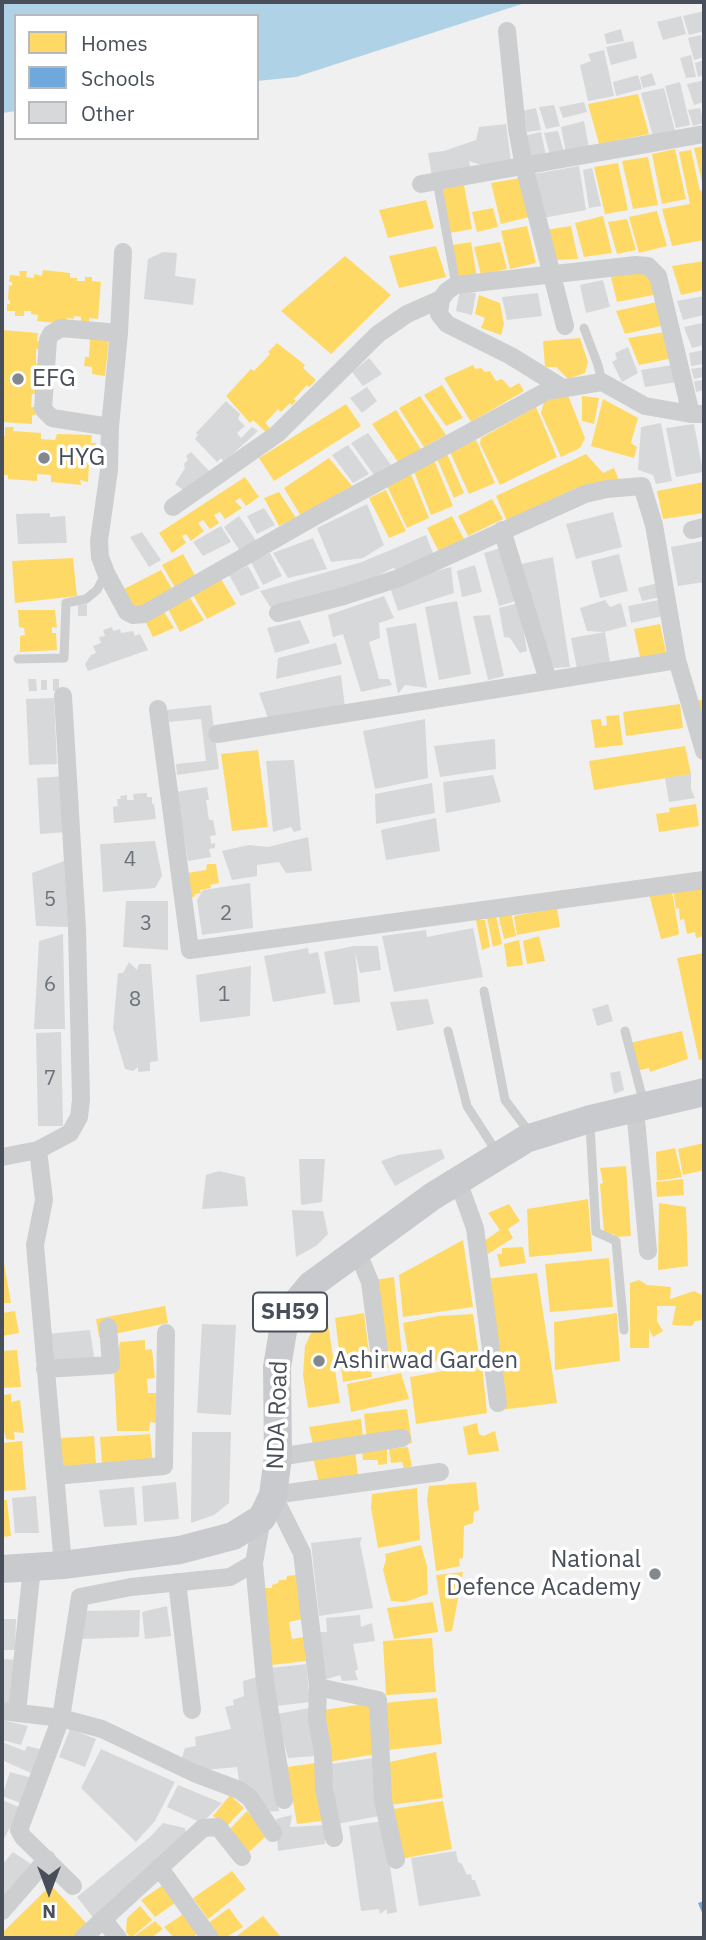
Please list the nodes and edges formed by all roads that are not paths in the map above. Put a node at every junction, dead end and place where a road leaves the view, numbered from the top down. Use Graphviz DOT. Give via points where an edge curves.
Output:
graph roads {
  1 [pos="507,31"];
  2 [pos="704,134"];
  3 [pos="524,166"];
  4 [pos="429,183"];
  5 [pos="123,252"];
  6 [pos="551,275"];
  7 [pos="456,285"];
  8 [pos="441,299"];
  9 [pos="565,326"];
  10 [pos="584,328"];
  11 [pos="119,333"];
  12 [pos="602,382"];
  13 [pos="561,387"];
  14 [pos="697,414"];
  15 [pos="110,427"];
  16 [pos="173,508"];
  17 [pos="502,530"];
  18 [pos="106,573"];
  19 [pos="278,613"];
  20 [pos="18,659"];
  21 [pos="677,660"];
  22 [pos="548,680"];
  23 [pos="63,696"];
  24 [pos="158,709"];
  25 [pos="217,734"];
  26 [pos="704,751"];
  27 [pos="704,880"];
  28 [pos="484,991"];
  29 [pos="448,1031"];
  30 [pos="625,1031"];
  31 [pos="704,1092"];
  32 [pos="639,1107"];
  33 [pos="590,1119"];
  34 [pos="533,1137"];
  35 [pos="38,1150"];
  36 [pos="499,1156"];
  37 [pos="2,1157"];
  38 [pos="458,1181"];
  39 [pos="357,1251"];
  40 [pos="648,1251"];
  41 [pos="108,1327"];
  42 [pos="624,1330"];
  43 [pos="166,1333"];
  44 [pos="380,1359"];
  45 [pos="45,1369"];
  46 [pos="498,1403"];
  47 [pos="402,1437"];
  48 [pos="278,1457"];
  49 [pos="440,1472"];
  50 [pos="55,1476"];
  51 [pos="267,1507"];
  52 [pos="254,1563"];
  53 [pos="63,1565"];
  54 [pos="32,1567"];
  55 [pos="2,1569"];
  56 [pos="177,1582"];
  57 [pos="318,1687"];
  58 [pos="192,1710"];
  59 [pos="9,1712"];
  60 [pos="61,1718"];
  61 [pos="284,1800"];
  62 [pos="273,1833"];
  63 [pos="334,1838"];
  64 [pos="242,1857"];
  65 [pos="47,1859"];
  66 [pos="396,1860"];
  67 [pos="159,1867"];
  68 [pos="73,1886"];
  69 [pos="2,1911"];
  70 [pos="103,1919"];
  71 [pos="83,1938"];
  72 [pos="118,1938"];
  73 [pos="210,1938"];
  1 -- 3 [label="street"];
  2 -- 3 [label="street"];
  3 -- 4 [label="street"];
  3 -- 6 [label="street"];
  4 -- 7 [label="lane"];
  5 -- 11 [label="street"];
  6 -- 7 [label="street"];
  6 -- 9 [label="street"];
  6 -- 14 [label="street" via="636,265 648,267 658,276"];
  7 -- 8 [label="street"];
  8 -- 13 [label="street" via="439,314 447,324"];
  8 -- 16 [label="street" via="378,334 277,434"];
  10 -- 12 [label="lane"];
  11 -- 15 [label="street"];
  11 -- 15 [label="street" via="61,328 48,340 43,409 52,418"];
  12 -- 13 [label="street"];
  12 -- 14 [label="street" via="645,406"];
  13 -- 18 [label="street" via="321,513 144,614 127,611"];
  15 -- 18 [label="street" via="99,541"];
  17 -- 19 [label="street" via="399,578"];
  17 -- 21 [label="street" via="586,494 642,486 654,525"];
  17 -- 22 [label="street"];
  18 -- 20 [label="lane" via="86,599 66,603 64,658"];
  21 -- 22 [label="street"];
  21 -- 26 [label="street"];
  22 -- 25 [label="street"];
  23 -- 35 [label="street" via="77,929 81,1100 70,1133"];
  24 -- 27 [label="street" via="190,950"];
  28 -- 34 [label="lane" via="505,1100"];
  29 -- 36 [label="lane" via="467,1106"];
  30 -- 32 [label="lane"];
  31 -- 32 [label="main road, NDA Road / SH59"];
  32 -- 33 [label="main road, NDA Road / SH59"];
  32 -- 40 [label="street"];
  33 -- 34 [label="main road, NDA Road / SH59"];
  33 -- 42 [label="lane" via="596,1232 616,1241"];
  34 -- 36 [label="main road, NDA Road / SH59"];
  35 -- 37 [label="street"];
  35 -- 45 [label="street" via="44,1200 35,1245"];
  36 -- 38 [label="main road, NDA Road / SH59"];
  38 -- 39 [label="main road, NDA Road / SH59"];
  38 -- 46 [label="street" via="475,1228"];
  39 -- 44 [label="street" via="370,1282"];
  39 -- 48 [label="main road, NDA Road / SH59" via="311,1285 291,1309 277,1367"];
  41 -- 45 [label="street" via="111,1365"];
  43 -- 50 [label="street" via="164,1466"];
  45 -- 50 [label="street"];
  47 -- 48 [label="street"];
  48 -- 51 [label="main road, NDA Road / SH59"];
  49 -- 51 [label="street"];
  50 -- 53 [label="street"];
  51 -- 52 [label="street"];
  51 -- 53 [label="main road" via="233,1536 180,1550"];
  51 -- 57 [label="street" via="302,1553"];
  52 -- 56 [label="street" via="230,1577"];
  52 -- 61 [label="street" via="265,1682"];
  53 -- 54 [label="main road"];
  54 -- 55 [label="main road"];
  54 -- 59 [label="street"];
  56 -- 58 [label="street"];
  56 -- 60 [label="street" via="80,1597"];
  57 -- 63 [label="street" via="324,1788"];
  57 -- 66 [label="street" via="378,1700 383,1800"];
  59 -- 60 [label="street"];
  60 -- 62 [label="street" via="102,1729 239,1790 250,1798"];
  60 -- 65 [label="street" via="19,1830"];
  64 -- 67 [label="street" via="218,1828 210,1826"];
  65 -- 68 [label="street"];
  65 -- 69 [label="street"];
  67 -- 70 [label="street"];
  67 -- 73 [label="street"];
  70 -- 71 [label="street"];
  70 -- 72 [label="street"];
}
